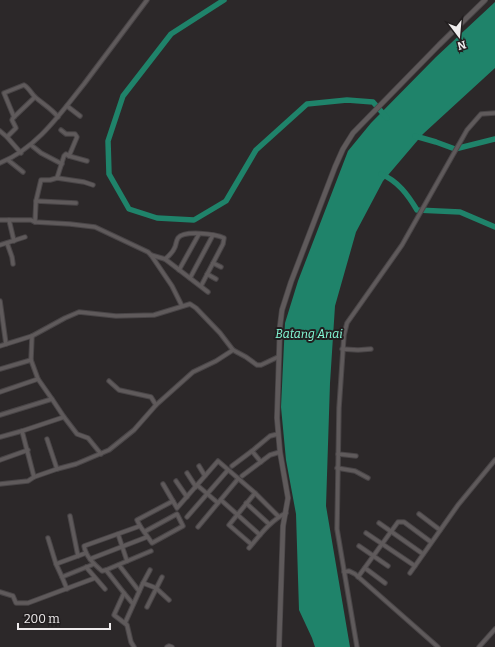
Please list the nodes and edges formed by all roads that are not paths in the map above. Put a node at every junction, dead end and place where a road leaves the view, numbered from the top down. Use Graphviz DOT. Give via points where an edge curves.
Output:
graph roads {
  1 [pos="147,0"];
  2 [pos="485,0"];
  3 [pos="36,97"];
  4 [pos="67,106"];
  5 [pos="495,113"];
  6 [pos="80,116"];
  7 [pos="14,117"];
  8 [pos="58,117"];
  9 [pos="61,130"];
  10 [pos="0,131"];
  11 [pos="7,138"];
  12 [pos="31,144"];
  13 [pos="21,153"];
  14 [pos="69,156"];
  15 [pos="8,160"];
  16 [pos="87,161"];
  17 [pos="0,163"];
  18 [pos="62,164"];
  19 [pos="24,172"];
  20 [pos="57,178"];
  21 [pos="94,185"];
  22 [pos="36,201"];
  23 [pos="76,203"];
  24 [pos="0,220"];
  25 [pos="9,220"];
  26 [pos="35,222"];
  27 [pos="198,234"];
  28 [pos="213,235"];
  29 [pos="25,237"];
  30 [pos="14,241"];
  31 [pos="7,243"];
  32 [pos="0,245"];
  33 [pos="151,255"];
  34 [pos="165,259"];
  35 [pos="213,263"];
  36 [pos="12,264"];
  37 [pos="221,267"];
  38 [pos="179,270"];
  39 [pos="207,274"];
  40 [pos="190,278"];
  41 [pos="216,279"];
  42 [pos="201,286"];
  43 [pos="208,292"];
  44 [pos="0,301"];
  45 [pos="182,306"];
  46 [pos="2,323"];
  47 [pos="32,336"];
  48 [pos="6,344"];
  49 [pos="0,346"];
  50 [pos="342,349"];
  51 [pos="371,349"];
  52 [pos="233,350"];
  53 [pos="278,357"];
  54 [pos="31,360"];
  55 [pos="0,369"];
  56 [pos="38,379"];
  57 [pos="109,381"];
  58 [pos="0,392"];
  59 [pos="52,399"];
  60 [pos="156,405"];
  61 [pos="0,415"];
  62 [pos="64,417"];
  63 [pos="22,431"];
  64 [pos="278,434"];
  65 [pos="0,437"];
  66 [pos="47,439"];
  67 [pos="28,450"];
  68 [pos="252,451"];
  69 [pos="280,452"];
  70 [pos="101,454"];
  71 [pos="338,454"];
  72 [pos="356,456"];
  73 [pos="0,460"];
  74 [pos="495,460"];
  75 [pos="261,462"];
  76 [pos="199,466"];
  77 [pos="232,466"];
  78 [pos="337,468"];
  79 [pos="57,469"];
  80 [pos="228,470"];
  81 [pos="187,473"];
  82 [pos="205,476"];
  83 [pos="242,476"];
  84 [pos="34,477"];
  85 [pos="368,478"];
  86 [pos="238,479"];
  87 [pos="176,480"];
  88 [pos="0,484"];
  89 [pos="163,484"];
  90 [pos="196,486"];
  91 [pos="255,493"];
  92 [pos="207,494"];
  93 [pos="186,497"];
  94 [pos="173,501"];
  95 [pos="219,501"];
  96 [pos="246,503"];
  97 [pos="286,513"];
  98 [pos="237,514"];
  99 [pos="419,514"];
  100 [pos="70,516"];
  101 [pos="278,516"];
  102 [pos="187,517"];
  103 [pos="378,523"];
  104 [pos="269,524"];
  105 [pos="140,526"];
  106 [pos="198,527"];
  107 [pos="440,530"];
  108 [pos="144,532"];
  109 [pos="391,532"];
  110 [pos="366,533"];
  111 [pos="118,534"];
  112 [pos="260,535"];
  113 [pos="148,537"];
  114 [pos="48,538"];
  115 [pos="431,542"];
  116 [pos="382,544"];
  117 [pos="359,546"];
  118 [pos="123,548"];
  119 [pos="151,551"];
  120 [pos="86,553"];
  121 [pos="423,554"];
  122 [pos="78,556"];
  123 [pos="374,556"];
  124 [pos="90,559"];
  125 [pos="127,560"];
  126 [pos="56,564"];
  127 [pos="94,564"];
  128 [pos="119,565"];
  129 [pos="388,566"];
  130 [pos="415,566"];
  131 [pos="86,567"];
  132 [pos="365,568"];
  133 [pos="150,570"];
  134 [pos="104,571"];
  135 [pos="344,572"];
  136 [pos="410,573"];
  137 [pos="358,576"];
  138 [pos="62,577"];
  139 [pos="95,577"];
  140 [pos="162,577"];
  141 [pos="143,583"];
  142 [pos="386,583"];
  143 [pos="156,588"];
  144 [pos="67,589"];
  145 [pos="105,589"];
  146 [pos="0,592"];
  147 [pos="139,592"];
  148 [pos="124,594"];
  149 [pos="169,600"];
  150 [pos="134,604"];
  151 [pos="147,608"];
  152 [pos="125,623"];
  153 [pos="495,629"];
  154 [pos="134,647"];
  155 [pos="167,647"];
  156 [pos="172,647"];
  157 [pos="278,647"];
  158 [pos="357,647"];
  159 [pos="438,647"];
  160 [pos="479,647"];
  1 -- 4 [label="street"];
  2 -- 53 [label="street" via="353,133 343,149 290,282 282,310"];
  3 -- 7 [label="street"];
  3 -- 7 [label="street" via="24,85 4,93"];
  3 -- 8 [label="street"];
  4 -- 6 [label="street"];
  4 -- 8 [label="street"];
  5 -- 50 [label="street" via="479,116 467,130 402,245 347,323"];
  7 -- 11 [label="street" via="12,120 16,128"];
  8 -- 12 [label="street"];
  9 -- 14 [label="street" via="66,134 77,135"];
  10 -- 11 [label="street"];
  11 -- 13 [label="street"];
  12 -- 13 [label="street"];
  12 -- 18 [label="street" via="41,153"];
  13 -- 15 [label="street"];
  14 -- 16 [label="street"];
  14 -- 18 [label="street" via="65,155"];
  15 -- 17 [label="street"];
  15 -- 19 [label="street"];
  18 -- 20 [label="street"];
  20 -- 21 [label="street"];
  20 -- 22 [label="street" via="41,180"];
  22 -- 23 [label="street"];
  22 -- 26 [label="street"];
  24 -- 25 [label="street"];
  25 -- 26 [label="street"];
  25 -- 30 [label="street"];
  26 -- 33 [label="street" via="95,227"];
  27 -- 28 [label="street"];
  27 -- 34 [label="street" via="180,236 172,253"];
  27 -- 38 [label="street"];
  28 -- 35 [label="street" via="225,240"];
  28 -- 40 [label="street"];
  29 -- 30 [label="street"];
  30 -- 31 [label="street"];
  31 -- 32 [label="street"];
  31 -- 36 [label="street"];
  33 -- 34 [label="street"];
  33 -- 45 [label="street"];
  34 -- 38 [label="street"];
  35 -- 37 [label="street"];
  35 -- 39 [label="street"];
  38 -- 40 [label="street"];
  39 -- 41 [label="street"];
  39 -- 42 [label="street"];
  40 -- 42 [label="street"];
  42 -- 43 [label="street"];
  44 -- 46 [label="street"];
  45 -- 47 [label="street" via="154,315 116,316 79,312"];
  45 -- 52 [label="street" via="190,304 196,308"];
  46 -- 48 [label="street"];
  47 -- 48 [label="street"];
  47 -- 54 [label="street"];
  48 -- 49 [label="street"];
  50 -- 51 [label="street"];
  50 -- 71 [label="street"];
  52 -- 53 [label="street" via="258,365"];
  52 -- 60 [label="street" via="193,372"];
  53 -- 64 [label="street"];
  54 -- 55 [label="street"];
  54 -- 56 [label="street"];
  56 -- 58 [label="street"];
  56 -- 59 [label="street"];
  57 -- 60 [label="street" via="119,390 151,398"];
  59 -- 61 [label="street"];
  59 -- 62 [label="street"];
  60 -- 70 [label="street" via="125,438"];
  62 -- 63 [label="street"];
  62 -- 70 [label="street" via="77,434 88,438"];
  63 -- 65 [label="street"];
  63 -- 67 [label="street"];
  64 -- 68 [label="street" via="270,436"];
  64 -- 69 [label="street"];
  66 -- 79 [label="street"];
  67 -- 73 [label="street"];
  67 -- 84 [label="street"];
  68 -- 75 [label="street"];
  68 -- 77 [label="street"];
  69 -- 75 [label="street"];
  69 -- 97 [label="street" via="288,498"];
  70 -- 79 [label="street"];
  71 -- 72 [label="street"];
  71 -- 78 [label="street"];
  74 -- 107 [label="street"];
  75 -- 83 [label="street"];
  76 -- 82 [label="street"];
  78 -- 85 [label="street" via="355,471"];
  78 -- 135 [label="street" via="337,529"];
  79 -- 84 [label="street"];
  80 -- 82 [label="street" via="218,461"];
  80 -- 86 [label="street"];
  80 -- 92 [label="street"];
  81 -- 90 [label="street"];
  82 -- 90 [label="street"];
  84 -- 88 [label="street"];
  86 -- 91 [label="street"];
  86 -- 95 [label="street"];
  87 -- 93 [label="street"];
  89 -- 94 [label="street"];
  90 -- 92 [label="street"];
  90 -- 93 [label="street"];
  91 -- 96 [label="street"];
  91 -- 101 [label="street"];
  92 -- 95 [label="street"];
  92 -- 102 [label="street"];
  93 -- 94 [label="street" via="177,508"];
  94 -- 105 [label="street" via="137,520"];
  95 -- 98 [label="street"];
  95 -- 106 [label="street"];
  96 -- 98 [label="street"];
  96 -- 104 [label="street"];
  97 -- 101 [label="street"];
  97 -- 157 [label="street" via="283,526"];
  98 -- 112 [label="street"];
  98 -- 112 [label="street" via="229,526 250,546"];
  99 -- 107 [label="street"];
  100 -- 122 [label="street"];
  101 -- 104 [label="street"];
  103 -- 109 [label="street"];
  104 -- 112 [label="street"];
  105 -- 108 [label="street"];
  105 -- 111 [label="street"];
  107 -- 115 [label="street"];
  108 -- 113 [label="street"];
  108 -- 113 [label="street" via="176,514 183,526 152,543"];
  109 -- 115 [label="street" via="398,522 402,521"];
  109 -- 116 [label="street"];
  109 -- 121 [label="street"];
  110 -- 116 [label="street"];
  111 -- 118 [label="street"];
  111 -- 120 [label="street" via="84,546"];
  113 -- 118 [label="street"];
  114 -- 126 [label="street"];
  115 -- 121 [label="street"];
  116 -- 123 [label="street"];
  116 -- 130 [label="street"];
  117 -- 123 [label="street"];
  118 -- 124 [label="street"];
  118 -- 125 [label="street"];
  119 -- 125 [label="street"];
  120 -- 122 [label="street"];
  120 -- 124 [label="street"];
  121 -- 130 [label="street"];
  122 -- 126 [label="street"];
  123 -- 129 [label="street"];
  123 -- 132 [label="street"];
  124 -- 127 [label="street"];
  125 -- 128 [label="street"];
  126 -- 138 [label="street"];
  127 -- 131 [label="street"];
  127 -- 134 [label="street"];
  128 -- 134 [label="street"];
  128 -- 147 [label="street"];
  130 -- 136 [label="street"];
  131 -- 138 [label="street"];
  131 -- 139 [label="street"];
  132 -- 137 [label="street"];
  132 -- 142 [label="street"];
  133 -- 141 [label="street"];
  134 -- 139 [label="street"];
  134 -- 148 [label="street"];
  135 -- 137 [label="street" via="352,572"];
  135 -- 158 [label="street"];
  137 -- 159 [label="street"];
  138 -- 144 [label="street"];
  139 -- 144 [label="street"];
  139 -- 145 [label="street"];
  140 -- 143 [label="street"];
  141 -- 143 [label="street"];
  141 -- 147 [label="street"];
  143 -- 149 [label="street"];
  143 -- 151 [label="street"];
  144 -- 146 [label="street" via="25,603 16,603 13,596"];
  147 -- 150 [label="street"];
  148 -- 150 [label="street"];
  148 -- 152 [label="street" via="114,615"];
  150 -- 152 [label="street"];
  152 -- 154 [label="street" via="129,627"];
  153 -- 160 [label="street"];
  155 -- 156 [label="street"];
}
